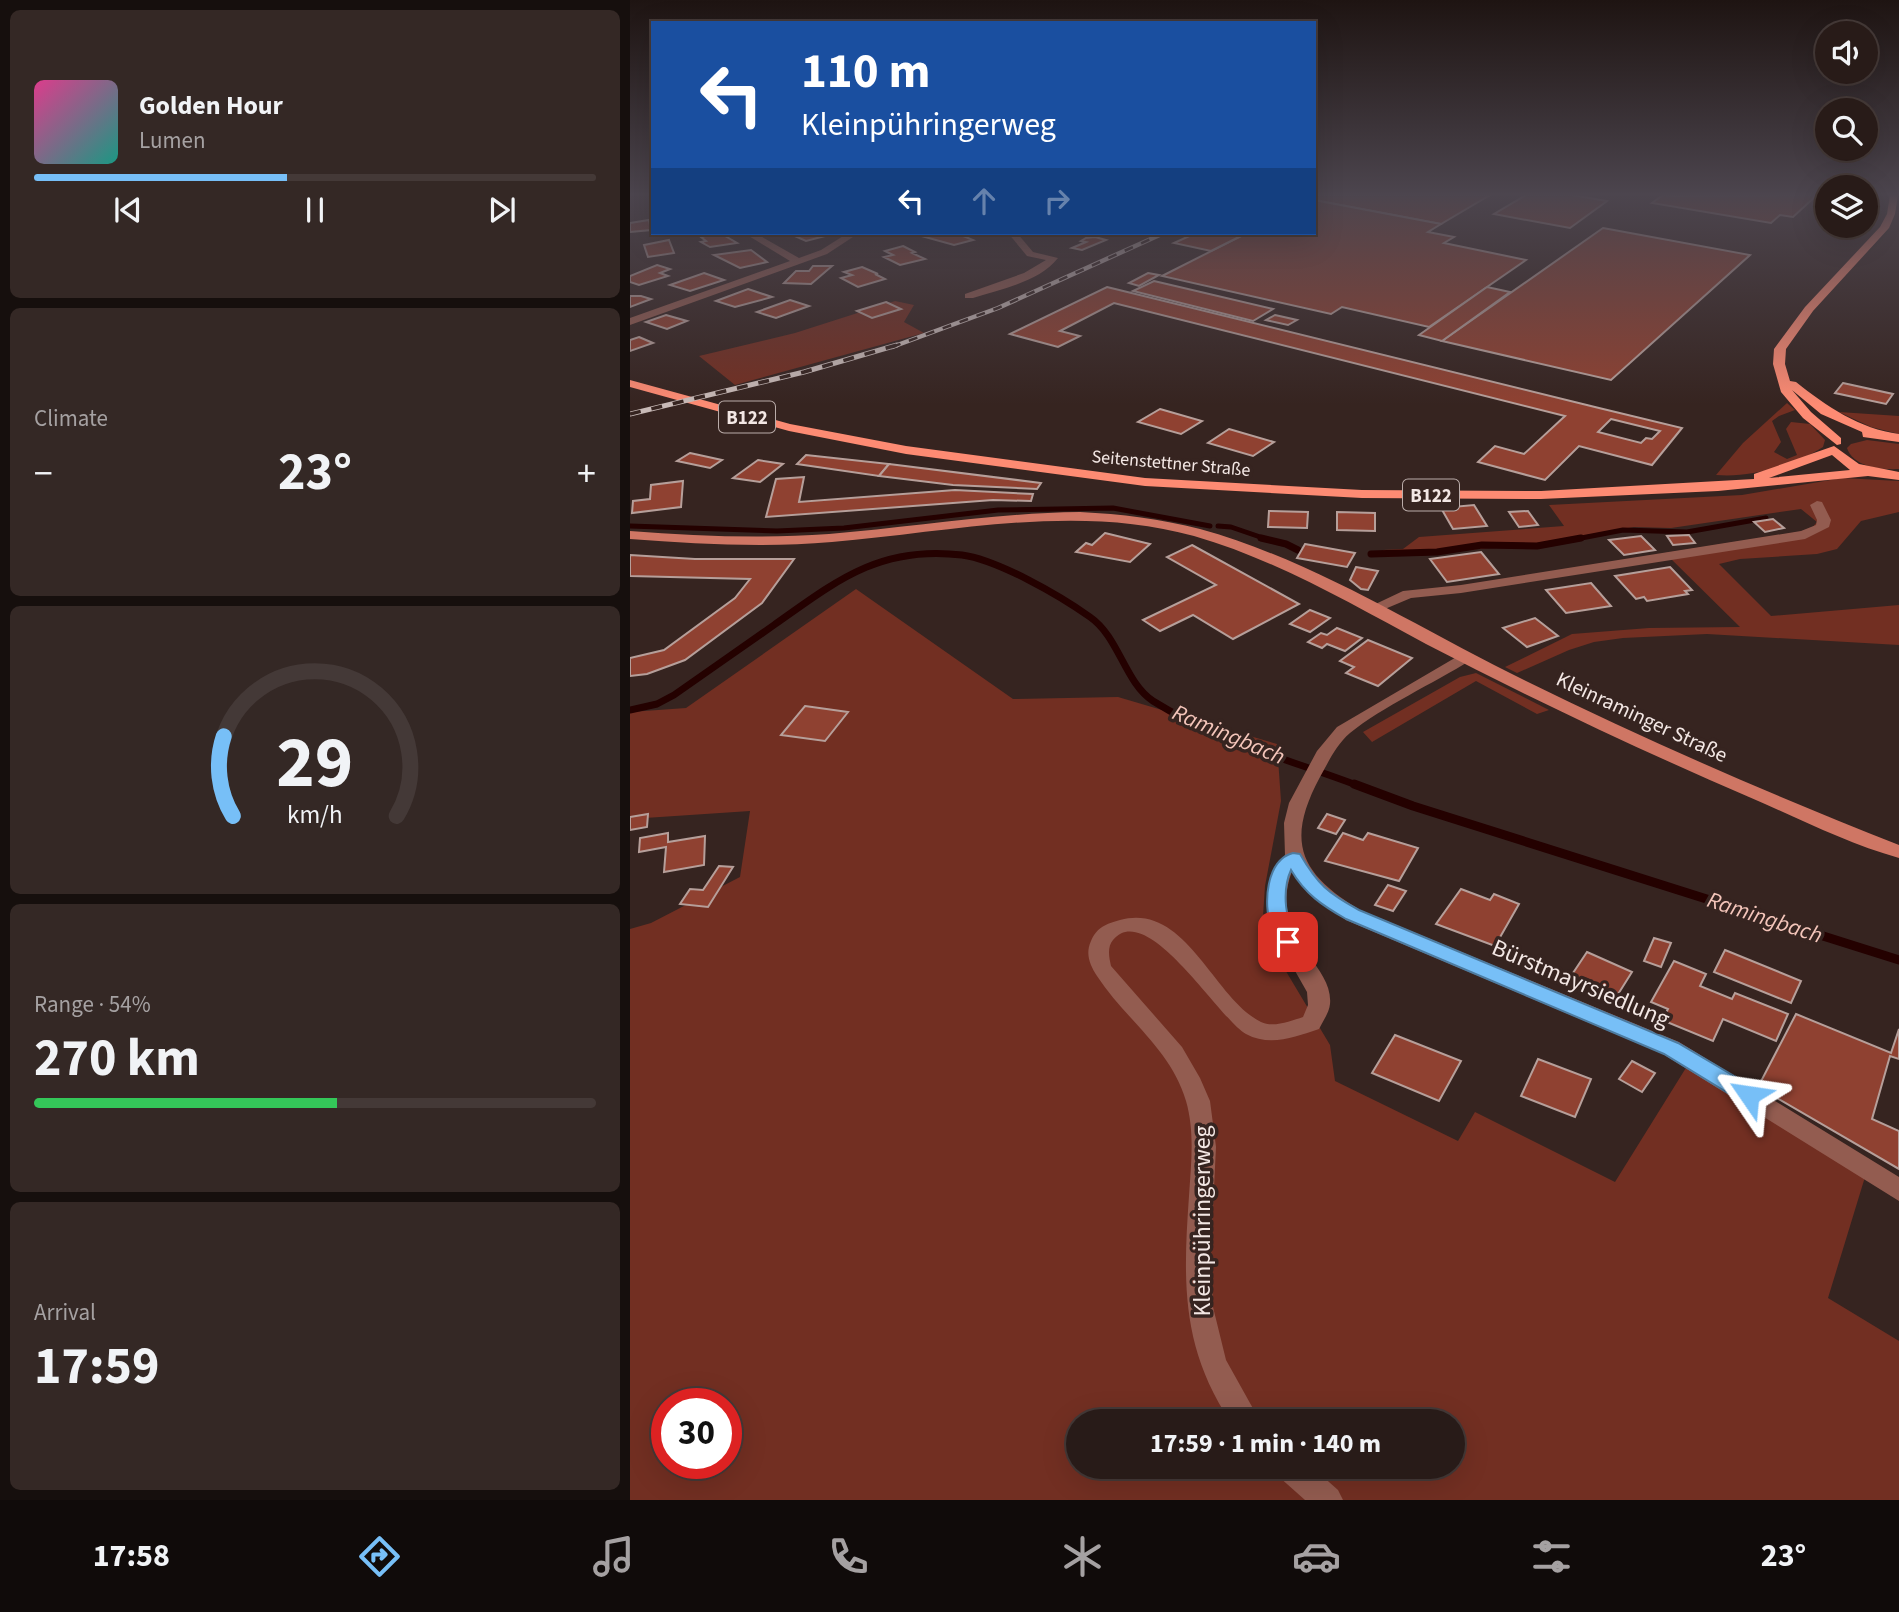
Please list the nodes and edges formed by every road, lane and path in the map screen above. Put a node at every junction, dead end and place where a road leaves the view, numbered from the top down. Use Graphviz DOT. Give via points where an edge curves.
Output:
graph roads {
  1 [pos="786,265"];
  2 [pos="1045,265"];
  3 [pos="1851,265"];
  4 [pos="970,296"];
  5 [pos="630,322"];
  6 [pos="1782,375"];
  7 [pos="630,383"];
  8 [pos="1879,435"];
  9 [pos="1899,438"];
  10 [pos="1835,446"];
  11 [pos="1868,472"];
  12 [pos="1899,476"];
  13 [pos="1718,487"];
  14 [pos="1816,505"];
  15 [pos="630,535"];
  16 [pos="1373,609"];
  17 [pos="1465,657"];
  18 [pos="1899,852"];
  19 [pos="1293,859"];
  20 [pos="1899,1190"];
  21 [pos="1238,1409"];
  22 [pos="1304,1479"];
  23 [pos="1328,1500"];
  1 -- 5 [label="street"];
  2 -- 4 [label="street"];
  3 -- 6 [label="main road" via="1787,337 1778,357"];
  6 -- 8 [label="main road" via="1825,411"];
  6 -- 10 [label="main road" via="1792,399"];
  7 -- 13 [label="main road, Seitenstettner Straße / B122" via="789,427 906,450 1145,482 1468,495"];
  8 -- 9 [label="main road, B122"];
  8 -- 10 [label="main road, B122" via="1847,436"];
  10 -- 11 [label="main road, B122" via="1839,458"];
  10 -- 13 [label="main road, Seitenstettner Straße / B122" via="1768,474"];
  11 -- 12 [label="main road, B122"];
  11 -- 13 [label="main road, Seitenstettner Straße / B122"];
  14 -- 16 [label="street" via="1824,520 1822,527 1805,535 1408,594"];
  15 -- 16 [label="main road, Kleinraminger Straße" via="774,541 985,520 1129,519 1223,539 1268,556"];
  16 -- 17 [label="main road, Kleinraminger Straße"];
  17 -- 18 [label="main road, Kleinraminger Straße" via="1666,756"];
  17 -- 19 [label="street" via="1338,735 1297,803 1291,832"];
  19 -- 20 [label="street, Bürstmayrsiedlung" via="1308,884 1341,908 1671,1048"];
  19 -- 21 [label="street, Kleinpühringerweg" via="1280,876 1279,926 1319,994 1318,1011 1311,1023 1275,1032 1255,1029 1238,1017 1166,935 1148,926 1110,930 1100,940 1097,954 1103,971 1155,1028 1193,1086 1204,1120 1197,1289 1202,1331 1219,1379"];
  22 -- 23 [label="street"];
}
